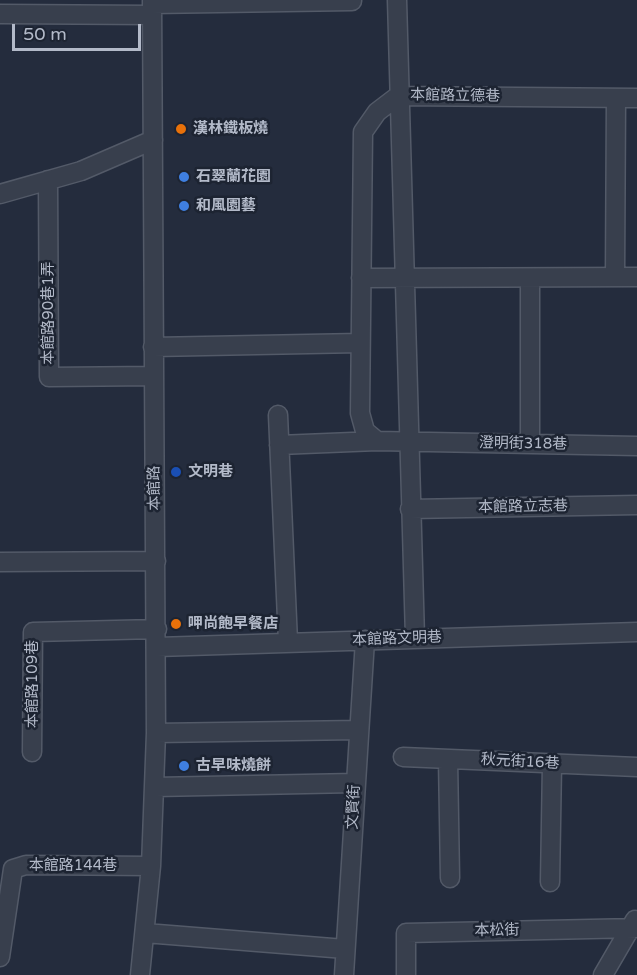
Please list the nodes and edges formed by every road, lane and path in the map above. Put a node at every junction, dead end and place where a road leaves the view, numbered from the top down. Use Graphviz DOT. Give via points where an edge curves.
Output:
graph roads {
  1 [pos="397,0"];
  2 [pos="352,1"];
  3 [pos="152,6"];
  4 [pos="0,14"];
  5 [pos="398,96"];
  6 [pos="616,98"];
  7 [pos="637,98"];
  8 [pos="153,140"];
  9 [pos="48,180"];
  10 [pos="0,194"];
  11 [pos="615,277"];
  12 [pos="637,277"];
  13 [pos="361,278"];
  14 [pos="404,278"];
  15 [pos="530,278"];
  16 [pos="360,344"];
  17 [pos="153,347"];
  18 [pos="153,376"];
  19 [pos="278,415"];
  20 [pos="377,441"];
  21 [pos="408,441"];
  22 [pos="530,444"];
  23 [pos="279,445"];
  24 [pos="637,446"];
  25 [pos="637,505"];
  26 [pos="410,508"];
  27 [pos="156,561"];
  28 [pos="0,562"];
  29 [pos="637,632"];
  30 [pos="157,638"];
  31 [pos="415,638"];
  32 [pos="365,640"];
  33 [pos="288,642"];
  34 [pos="359,730"];
  35 [pos="156,733"];
  36 [pos="32,752"];
  37 [pos="403,757"];
  38 [pos="448,759"];
  39 [pos="552,764"];
  40 [pos="637,767"];
  41 [pos="355,783"];
  42 [pos="155,787"];
  43 [pos="151,866"];
  44 [pos="450,878"];
  45 [pos="550,882"];
  46 [pos="635,924"];
  47 [pos="145,933"];
  48 [pos="345,948"];
  49 [pos="0,957"];
  50 [pos="140,975"];
  51 [pos="344,975"];
  52 [pos="406,975"];
  53 [pos="603,975"];
  1 -- 5 [label="street"];
  2 -- 3 [label="street"];
  3 -- 4 [label="street"];
  3 -- 8 [label="street, 本館路"];
  5 -- 6 [label="street, 本館路立德巷"];
  5 -- 13 [label="street, 本館路立德巷" via="377,112 363,132"];
  5 -- 14 [label="street"];
  6 -- 7 [label="street, 本館路立德巷"];
  6 -- 11 [label="street"];
  8 -- 9 [label="street" via="81,171"];
  8 -- 17 [label="street, 本館路"];
  9 -- 10 [label="street"];
  9 -- 18 [label="street, 本館路90巷1弄" via="49,377"];
  11 -- 12 [label="street"];
  11 -- 15 [label="street"];
  13 -- 14 [label="street"];
  13 -- 16 [label="street, 本館路立德巷"];
  14 -- 15 [label="street"];
  14 -- 21 [label="street"];
  15 -- 22 [label="street"];
  16 -- 17 [label="street"];
  16 -- 20 [label="street, 本館路立德巷" via="360,413 365,431"];
  17 -- 18 [label="street, 本館路"];
  18 -- 27 [label="street, 本館路"];
  19 -- 23 [label="street"];
  20 -- 21 [label="street"];
  20 -- 23 [label="street"];
  21 -- 22 [label="street, 澄明街318巷"];
  21 -- 26 [label="street"];
  22 -- 24 [label="street, 澄明街318巷"];
  23 -- 33 [label="street"];
  25 -- 26 [label="street, 本館路立志巷"];
  26 -- 31 [label="street"];
  27 -- 28 [label="street"];
  27 -- 30 [label="street, 本館路"];
  29 -- 31 [label="street, 本館路文明巷"];
  30 -- 33 [label="street, 本館路文明巷"];
  30 -- 35 [label="street, 本館路"];
  30 -- 36 [label="street, 本館路109巷" via="33,632"];
  31 -- 32 [label="street, 本館路文明巷"];
  32 -- 33 [label="street, 本館路文明巷"];
  32 -- 34 [label="street, 文賢街"];
  34 -- 35 [label="street"];
  34 -- 41 [label="street, 文賢街"];
  35 -- 42 [label="street, 本館路"];
  37 -- 38 [label="street, 秋元街16巷"];
  38 -- 39 [label="street, 秋元街16巷"];
  38 -- 44 [label="street"];
  39 -- 40 [label="street, 秋元街16巷"];
  39 -- 45 [label="street"];
  41 -- 42 [label="street"];
  41 -- 48 [label="street, 文賢街"];
  42 -- 43 [label="street, 本館路"];
  43 -- 47 [label="street, 本館路"];
  43 -- 49 [label="street, 本館路144巷" via="14,868"];
  46 -- 52 [label="street, 本松街" via="406,933"];
  46 -- 53 [label="street"];
  47 -- 48 [label="street"];
  47 -- 50 [label="street, 本館路"];
  48 -- 51 [label="street, 文賢街"];
}
